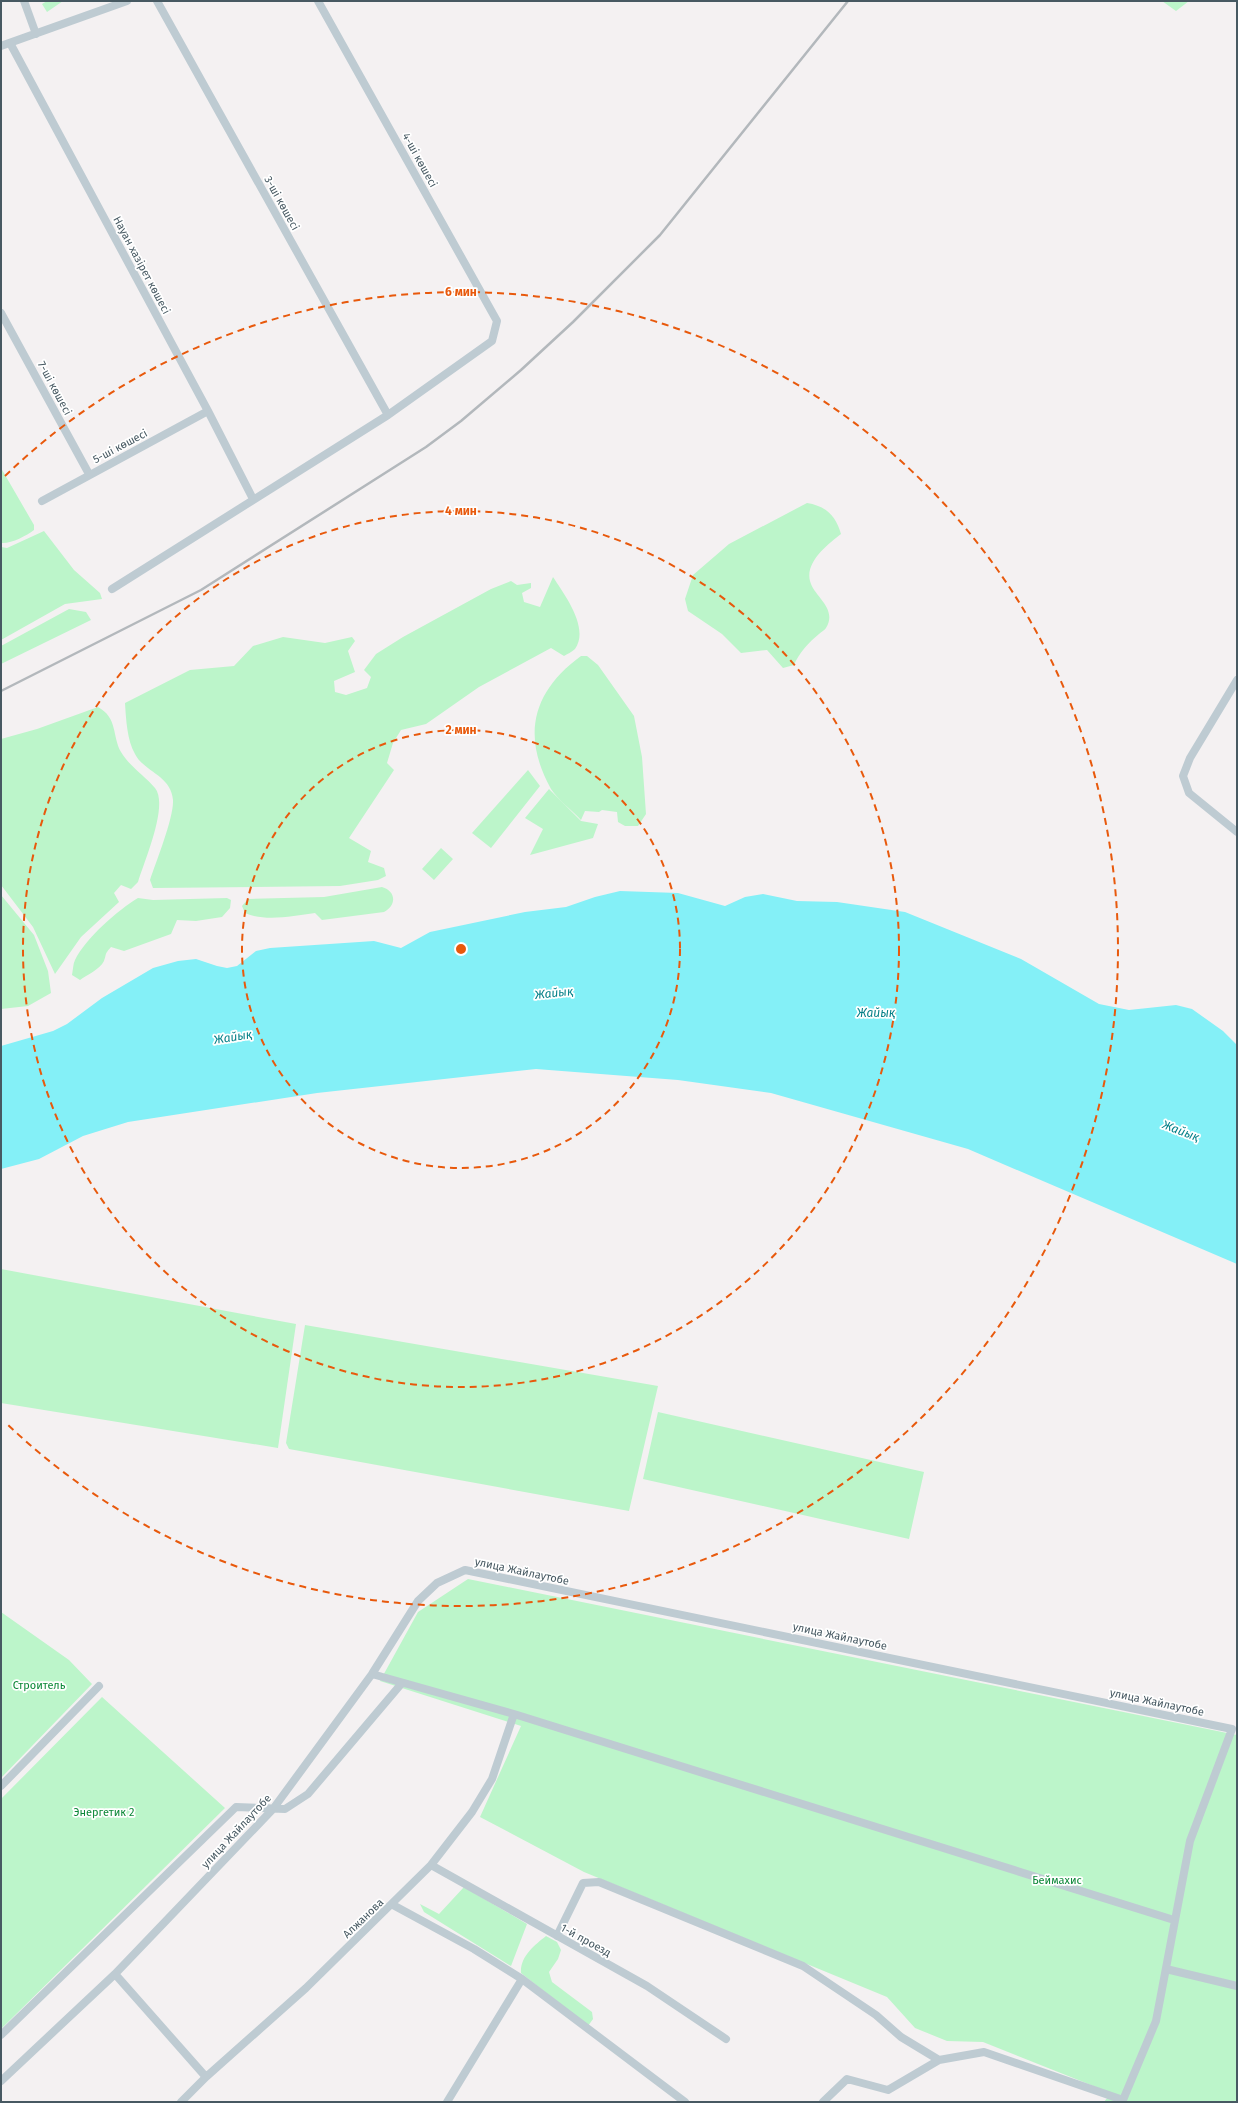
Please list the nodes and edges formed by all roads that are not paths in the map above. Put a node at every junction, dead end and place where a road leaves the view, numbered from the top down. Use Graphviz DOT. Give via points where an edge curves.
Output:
graph roads {
  1 [pos="24,1"];
  2 [pos="126,1"];
  3 [pos="157,1"];
  4 [pos="318,1"];
  5 [pos="36,34"];
  6 [pos="10,43"];
  7 [pos="1,46"];
  8 [pos="1,312"];
  9 [pos="208,411"];
  10 [pos="388,415"];
  11 [pos="89,474"];
  12 [pos="253,499"];
  13 [pos="42,501"];
  14 [pos="112,589"];
  15 [pos="1237,680"];
  16 [pos="1237,832"];
  17 [pos="372,1674"];
  18 [pos="402,1683"];
  19 [pos="99,1686"];
  20 [pos="514,1714"];
  21 [pos="1,1786"];
  22 [pos="273,1809"];
  23 [pos="431,1865"];
  24 [pos="393,1905"];
  25 [pos="1174,1920"];
  26 [pos="557,1936"];
  27 [pos="1166,1969"];
  28 [pos="115,1974"];
  29 [pos="522,1979"];
  30 [pos="1237,1986"];
  31 [pos="1,2035"];
  32 [pos="726,2039"];
  33 [pos="939,2060"];
  34 [pos="206,2077"];
  35 [pos="1,2081"];
  36 [pos="181,2102"];
  37 [pos="447,2102"];
  38 [pos="685,2102"];
  39 [pos="823,2102"];
  1 -- 5 [label="street"];
  2 -- 5 [label="street"];
  3 -- 10 [label="street, 3-шi көшесі"];
  4 -- 10 [label="street, 4-шi көшесі" via="497,321 492,341"];
  5 -- 6 [label="street"];
  6 -- 7 [label="street"];
  6 -- 9 [label="street, Науан хазірет көшесі"];
  8 -- 11 [label="street, 7-шi көшесі"];
  9 -- 11 [label="street, 5-шi көшесі"];
  9 -- 12 [label="street, Науан хазірет көшесі"];
  10 -- 12 [label="street"];
  11 -- 13 [label="street, 5-шi көшесі"];
  12 -- 14 [label="street"];
  15 -- 16 [label="street" via="1190,758 1183,776 1189,793"];
  17 -- 18 [label="street"];
  17 -- 22 [label="street, улица Жайлаутобе"];
  17 -- 25 [label="street, улица Жайлаутобе" via="418,1601 437,1583 465,1570 1232,1729 1190,1842"];
  18 -- 20 [label="street"];
  18 -- 22 [label="street" via="308,1794 285,1809"];
  19 -- 21 [label="street"];
  20 -- 23 [label="street, Алжанова" via="492,1778 472,1812"];
  20 -- 25 [label="street"];
  22 -- 28 [label="street, улица Жайлаутобе"];
  22 -- 31 [label="street" via="236,1807"];
  23 -- 24 [label="street, Алжанова"];
  23 -- 26 [label="street, 1-й проезд"];
  24 -- 29 [label="street" via="474,1949"];
  24 -- 34 [label="street, Алжанова" via="306,1988"];
  25 -- 27 [label="street"];
  26 -- 32 [label="street, 1-й проезд" via="647,1986"];
  26 -- 33 [label="street" via="583,1883 599,1882 803,1966"];
  27 -- 30 [label="street"];
  27 -- 33 [label="street" via="1156,2022 1122,2100 984,2052"];
  28 -- 34 [label="street"];
  28 -- 35 [label="street, улица Жайлаутобе"];
  29 -- 37 [label="street"];
  29 -- 38 [label="street"];
  33 -- 39 [label="street" via="888,2090 847,2079"];
  34 -- 36 [label="street, Алжанова"];
}
